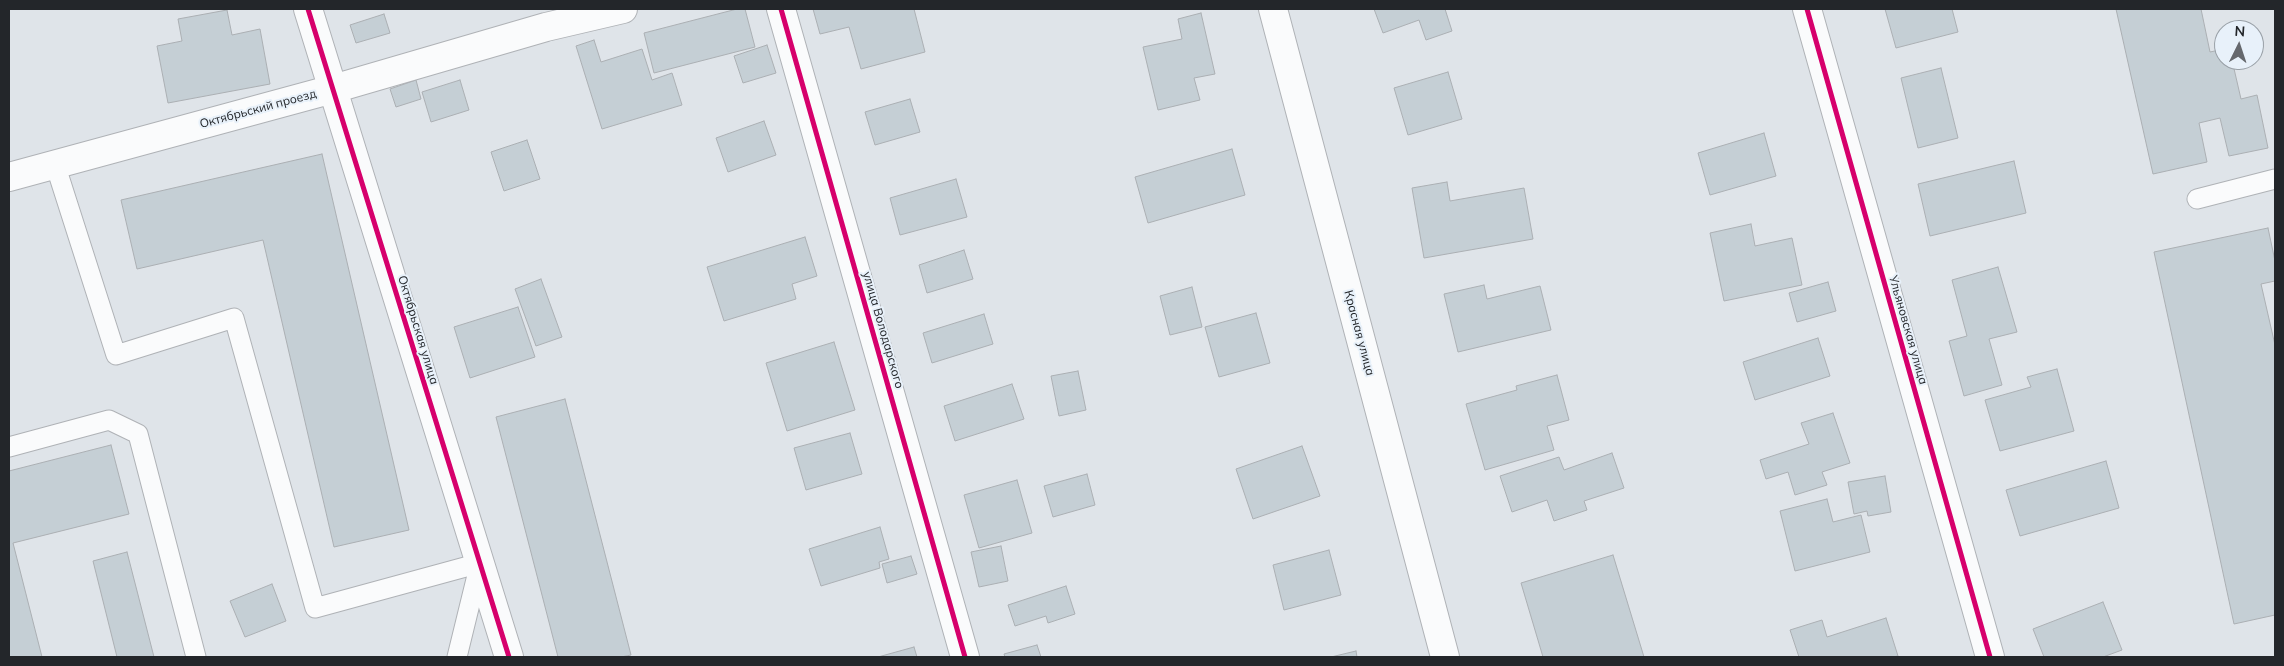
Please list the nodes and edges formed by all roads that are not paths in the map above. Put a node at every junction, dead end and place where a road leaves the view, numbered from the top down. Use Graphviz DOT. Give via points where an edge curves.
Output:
graph roads {
  1 [pos="308,9"];
  2 [pos="623,9"];
  3 [pos="781,9"];
  4 [pos="1273,9"];
  5 [pos="1807,9"];
  6 [pos="333,89"];
  7 [pos="55,164"];
  8 [pos="9,177"];
  9 [pos="2275,179"];
  10 [pos="2197,199"];
  11 [pos="9,447"];
  12 [pos="480,563"];
  13 [pos="196,657"];
  14 [pos="457,657"];
  15 [pos="509,657"];
  16 [pos="965,657"];
  17 [pos="1445,657"];
  18 [pos="1990,657"];
  1 -- 6 [label="street, Октябрьская улица"];
  2 -- 6 [label="street, Октябрьский проезд" via="546,27"];
  3 -- 16 [label="street, улица Володарского"];
  4 -- 17 [label="street, Красная улица"];
  5 -- 18 [label="street, Ульяновская улица"];
  6 -- 7 [label="street, Октябрьский проезд"];
  6 -- 12 [label="street, Октябрьская улица"];
  7 -- 8 [label="street, Октябрьский проезд"];
  7 -- 12 [label="lane" via="116,355 234,318 315,608"];
  9 -- 10 [label="lane"];
  11 -- 13 [label="lane" via="109,420 138,434"];
  12 -- 14 [label="lane"];
  12 -- 15 [label="street, Октябрьская улица"];
}
